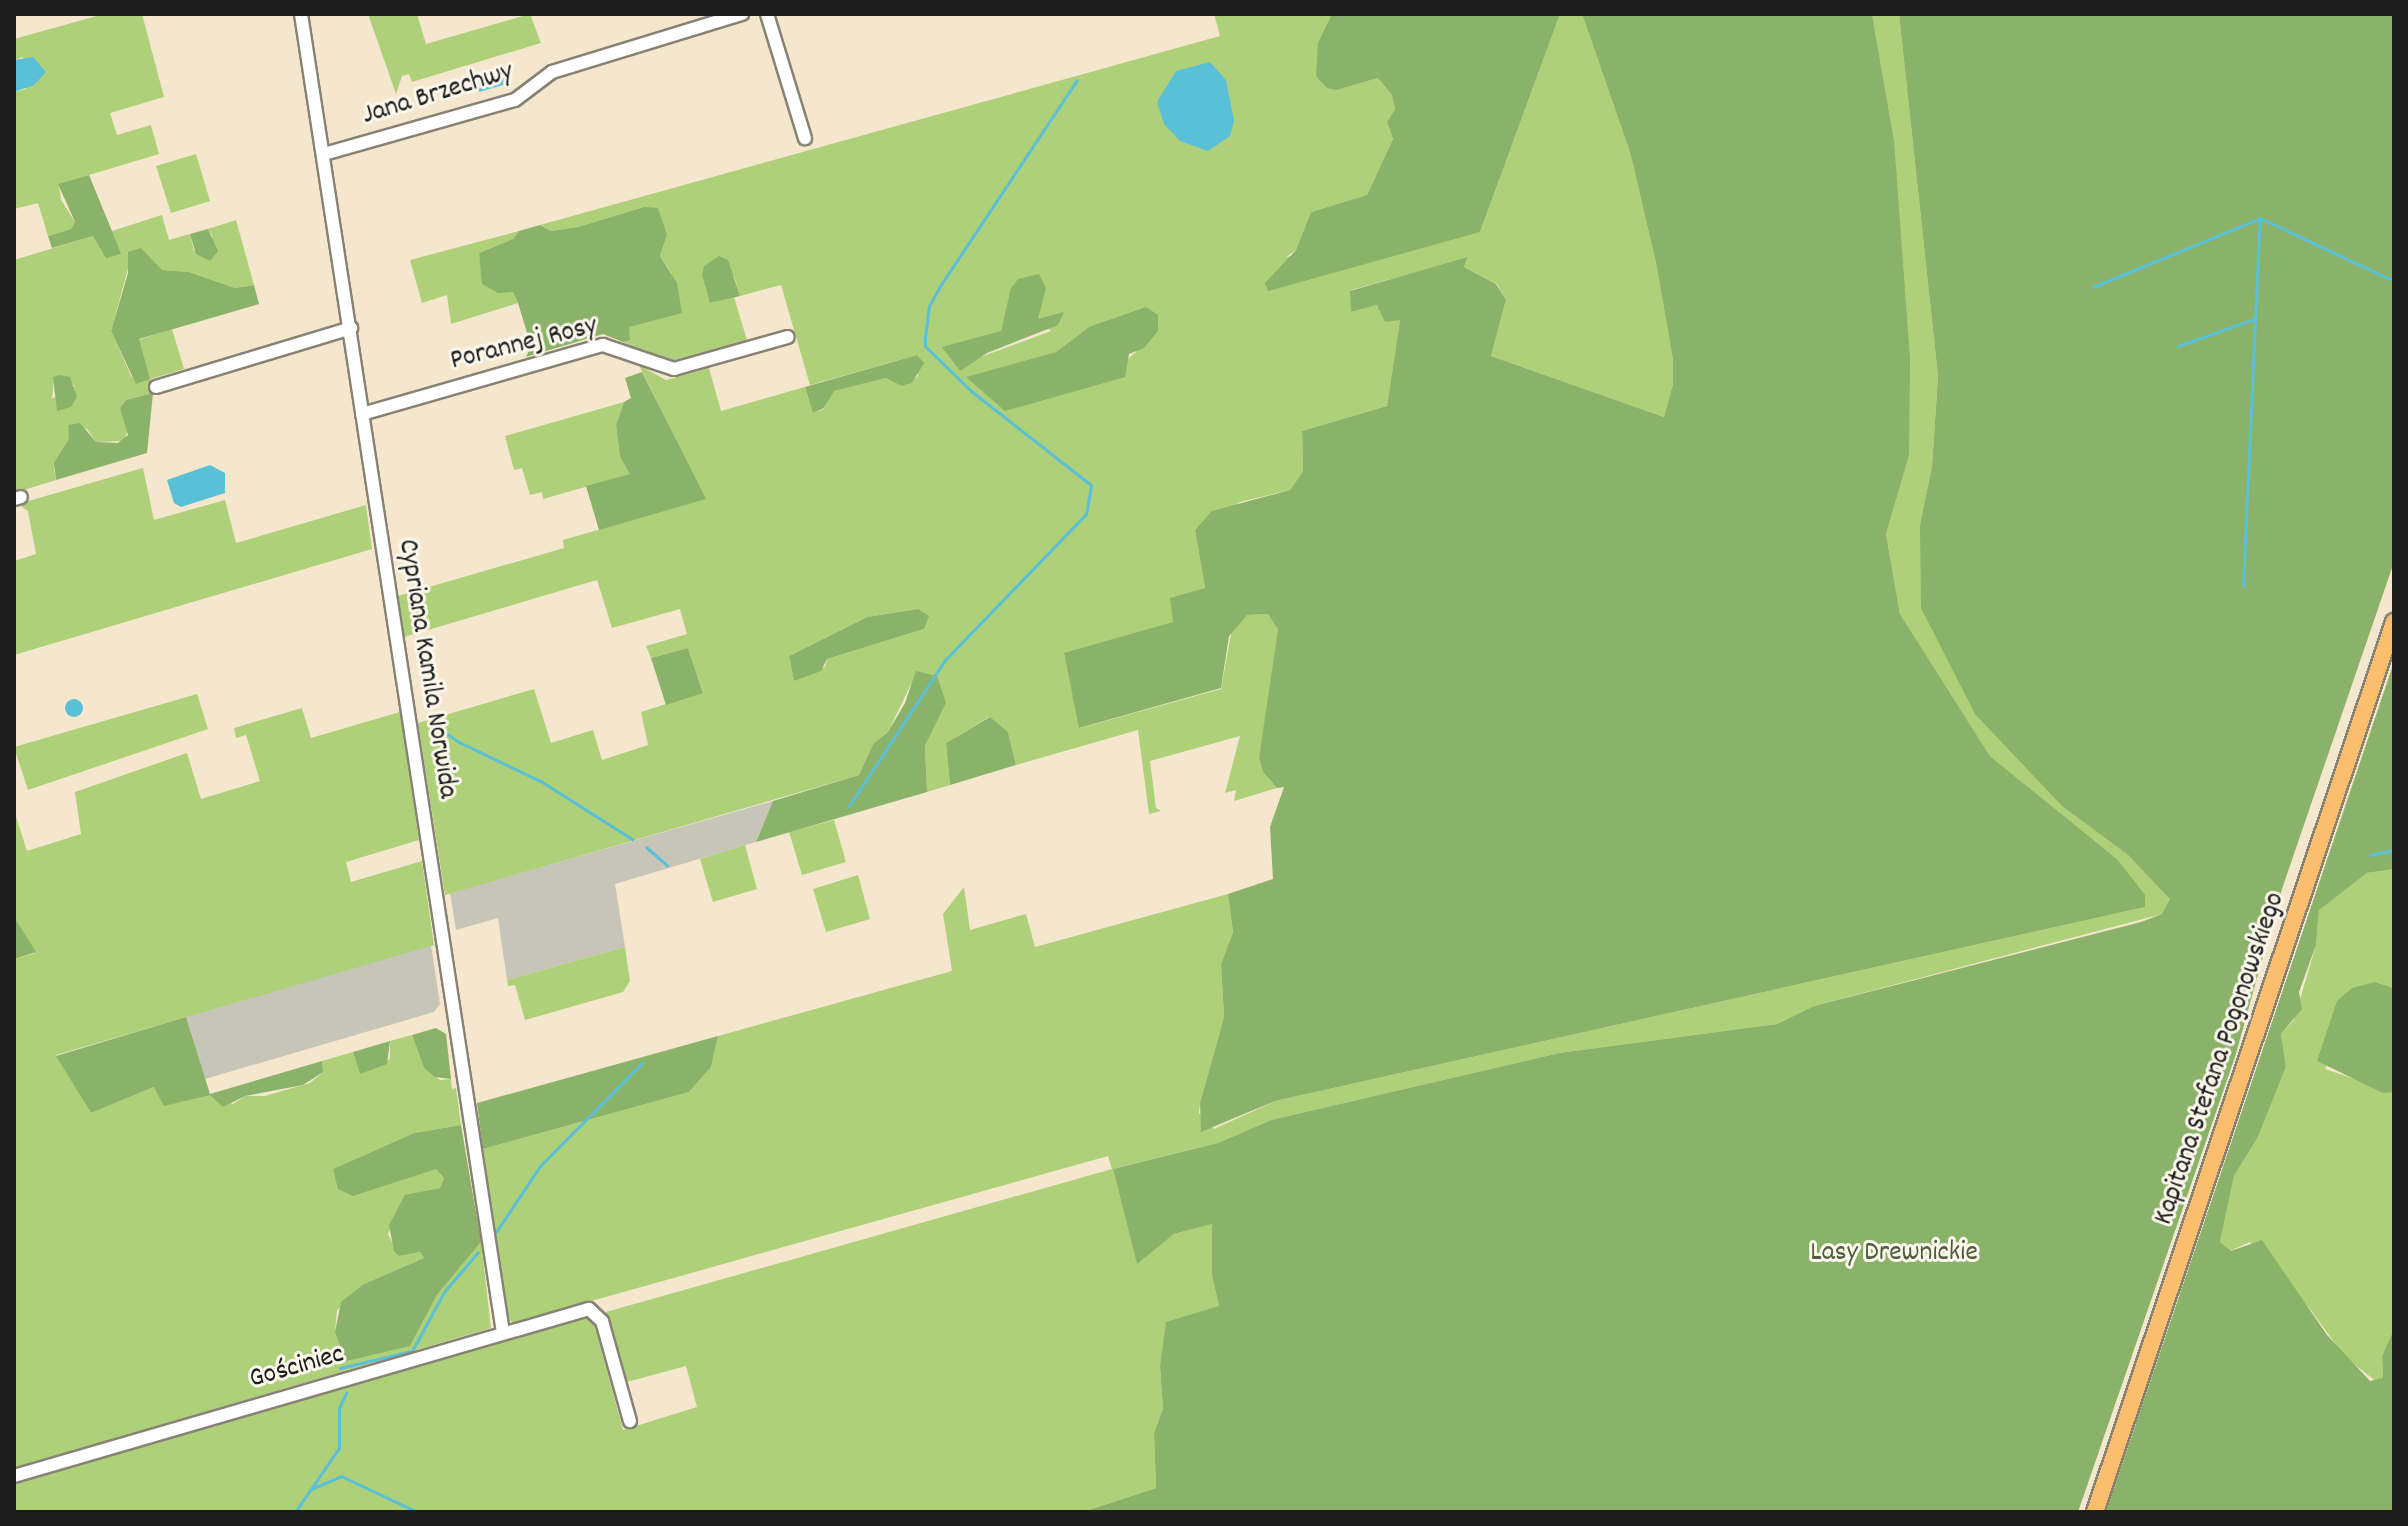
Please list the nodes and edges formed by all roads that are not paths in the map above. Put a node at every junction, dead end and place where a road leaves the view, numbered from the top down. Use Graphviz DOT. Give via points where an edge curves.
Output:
graph roads {
  1 [pos="317,14"];
  2 [pos="742,14"];
  3 [pos="767,14"];
  4 [pos="302,16"];
  5 [pos="805,138"];
  6 [pos="324,154"];
  7 [pos="351,328"];
  8 [pos="788,337"];
  9 [pos="156,387"];
  10 [pos="362,414"];
  11 [pos="2394,622"];
  12 [pos="503,1332"];
  13 [pos="630,1421"];
  14 [pos="14,1476"];
  15 [pos="2095,1512"];
  1 -- 4 [label="street"];
  2 -- 6 [label="street, Jana Brzechwy" via="552,72 515,100"];
  3 -- 5 [label="street"];
  4 -- 6 [label="street, Cypriana Kamila Norwida"];
  6 -- 7 [label="street, Cypriana Kamila Norwida"];
  7 -- 9 [label="street"];
  7 -- 10 [label="street, Cypriana Kamila Norwida"];
  8 -- 10 [label="street, Porannej Rosy" via="674,369 603,345"];
  10 -- 12 [label="street, Cypriana Kamila Norwida"];
  11 -- 15 [label="main road, Kapitana Stefana Pogonowskiego"];
  12 -- 13 [label="street, Gościniec" via="594,1311 602,1321"];
  12 -- 14 [label="street, Gościniec"];
}
